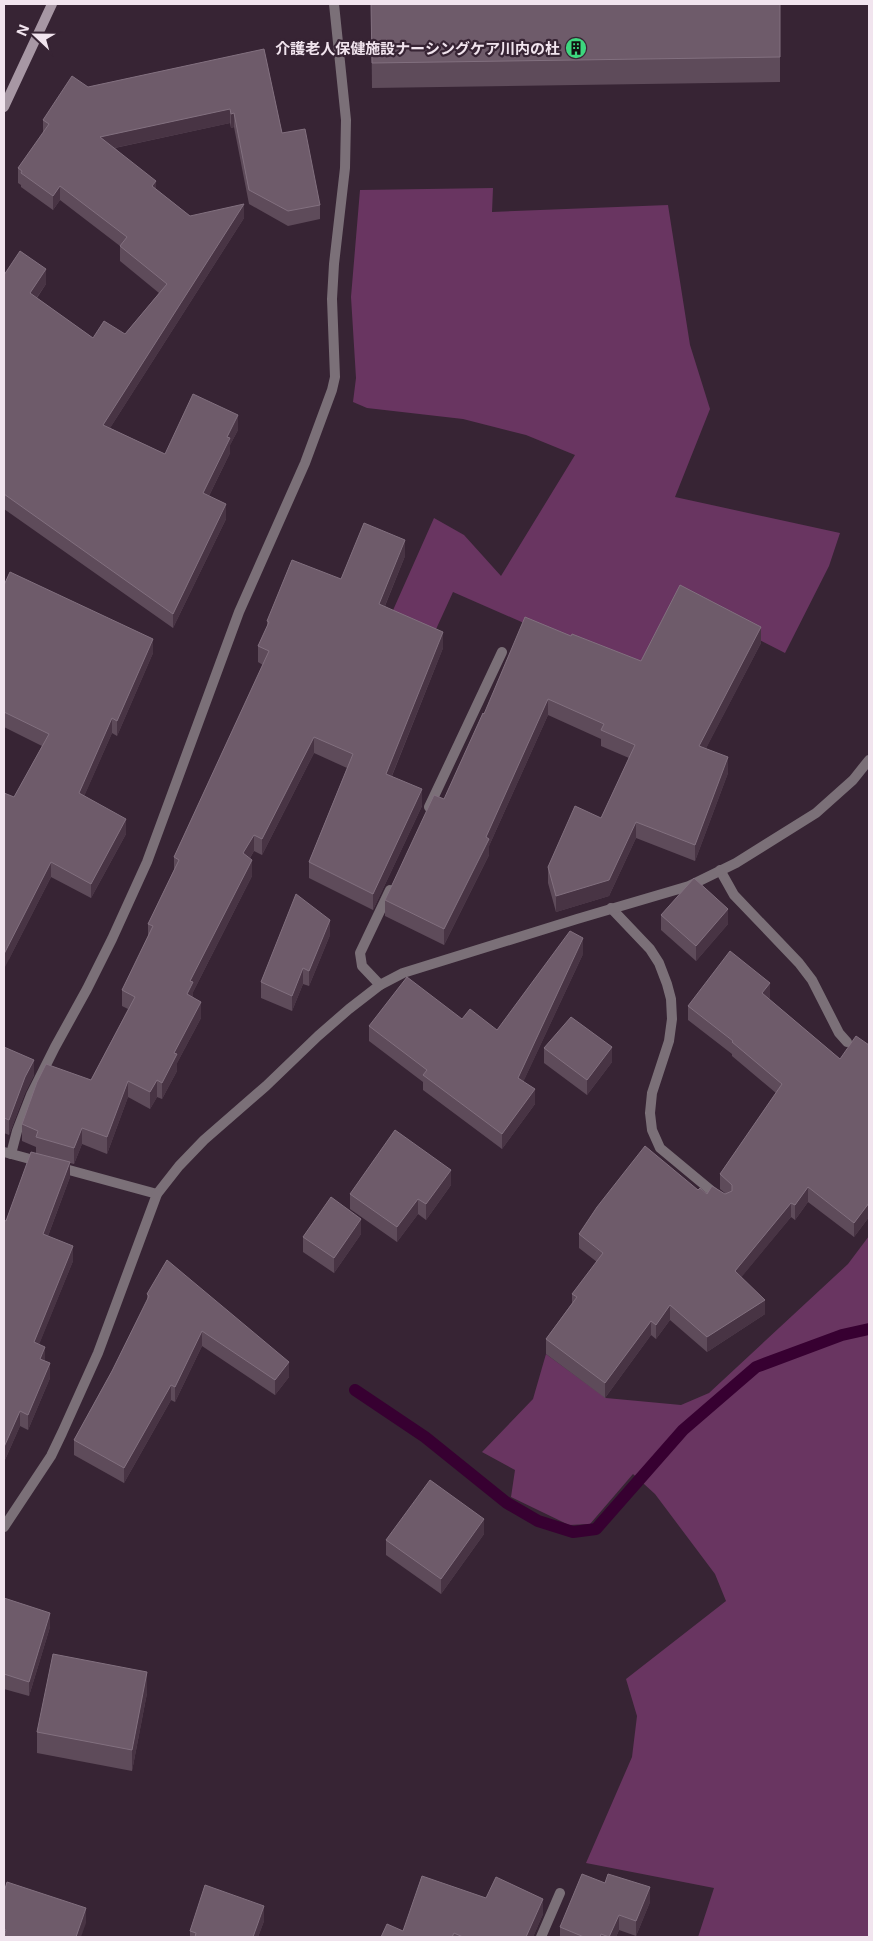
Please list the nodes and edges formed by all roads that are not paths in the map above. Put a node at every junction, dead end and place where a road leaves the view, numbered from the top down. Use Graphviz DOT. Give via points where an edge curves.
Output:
graph roads {
  1 [pos="52,4"];
  2 [pos="334,4"];
  3 [pos="4,107"];
  4 [pos="502,652"];
  5 [pos="869,760"];
  6 [pos="423,820"];
  7 [pos="720,870"];
  8 [pos="394,882"];
  9 [pos="611,908"];
  10 [pos="380,985"];
  11 [pos="847,1042"];
  12 [pos="7,1153"];
  13 [pos="157,1194"];
  14 [pos="726,1202"];
  15 [pos="4,1528"];
  16 [pos="560,1893"];
  17 [pos="542,1937"];
  1 -- 3 [label="main road"];
  2 -- 12 [label="street" via="346,120 345,168 332,299 335,377 332,390 305,463 240,612 147,862 112,939 55,1047"];
  4 -- 6 [label="street"];
  5 -- 7 [label="street" via="853,780 816,813"];
  7 -- 9 [label="street" via="689,886"];
  7 -- 11 [label="street" via="734,895 812,980"];
  8 -- 10 [label="street" via="360,953 362,966"];
  9 -- 10 [label="street" via="403,973"];
  9 -- 14 [label="street" via="650,949 659,963 671,999 669,1041 652,1093 652,1130 660,1148"];
  10 -- 13 [label="street" via="342,1014 212,1132"];
  12 -- 13 [label="street"];
  13 -- 15 [label="street" via="98,1352 62,1432 51,1456"];
  16 -- 17 [label="street"];
}
